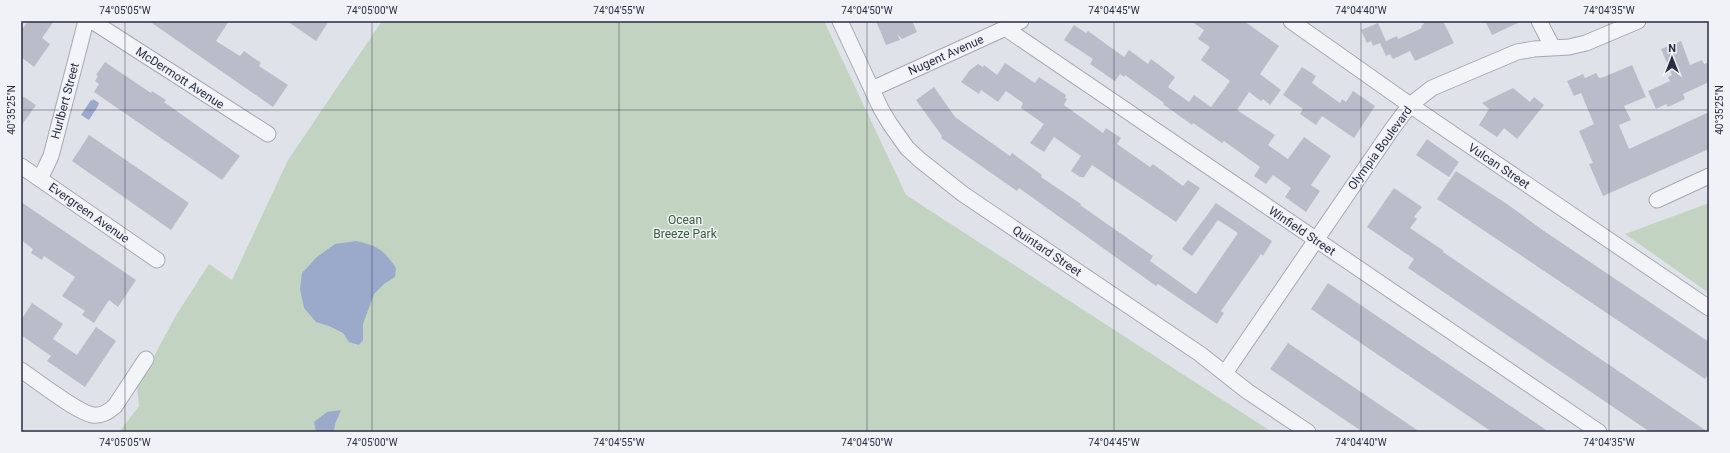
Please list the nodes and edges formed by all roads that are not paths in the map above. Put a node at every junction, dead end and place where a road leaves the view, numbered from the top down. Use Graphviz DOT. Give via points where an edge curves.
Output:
graph roads {
  1 [pos="86,21"];
  2 [pos="92,21"];
  3 [pos="840,21"];
  4 [pos="1021,21"];
  5 [pos="1292,21"];
  6 [pos="1539,21"];
  7 [pos="1638,21"];
  8 [pos="1005,28"];
  9 [pos="1552,48"];
  10 [pos="872,89"];
  11 [pos="1410,105"];
  12 [pos="268,134"];
  13 [pos="21,166"];
  14 [pos="1709,176"];
  15 [pos="40,179"];
  16 [pos="1657,200"];
  17 [pos="1315,240"];
  18 [pos="157,260"];
  19 [pos="1709,308"];
  20 [pos="146,359"];
  21 [pos="21,370"];
  22 [pos="1225,374"];
  23 [pos="1308,432"];
  24 [pos="1600,432"];
  1 -- 15 [label="street, Hurlbert Street" via="50,156"];
  2 -- 12 [label="street, McDermott Avenue"];
  3 -- 10 [label="street, Quintard Street"];
  4 -- 8 [label="street, Nugent Avenue"];
  5 -- 11 [label="street, Vulcan Street"];
  6 -- 9 [label="street"];
  7 -- 9 [label="street, Olympia Boulevard" via="1586,43"];
  8 -- 10 [label="street, Nugent Avenue"];
  8 -- 17 [label="street, Winfield Street"];
  9 -- 11 [label="street, Olympia Boulevard" via="1516,52 1432,88"];
  10 -- 22 [label="street, Quintard Street" via="899,138 938,176 1200,354"];
  11 -- 17 [label="street, Olympia Boulevard"];
  11 -- 19 [label="street, Vulcan Street"];
  13 -- 15 [label="street, Evergreen Avenue"];
  14 -- 16 [label="street"];
  15 -- 18 [label="street, Evergreen Avenue"];
  17 -- 22 [label="street, Olympia Boulevard"];
  17 -- 24 [label="street, Winfield Street"];
  20 -- 21 [label="street" via="115,406 101,415 84,413"];
  22 -- 23 [label="street, Quintard Street"];
}
